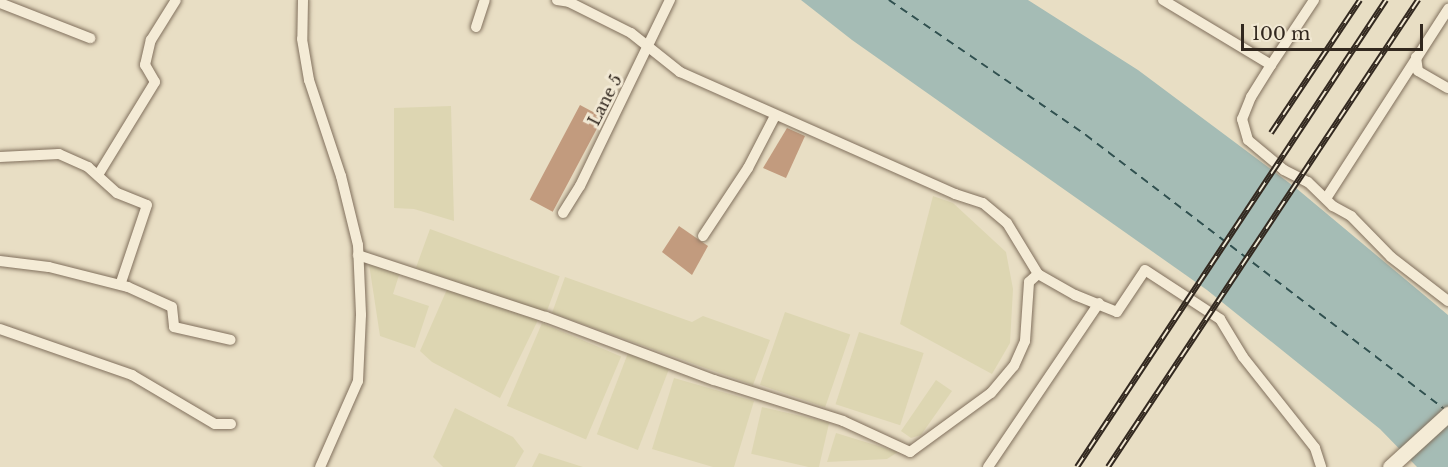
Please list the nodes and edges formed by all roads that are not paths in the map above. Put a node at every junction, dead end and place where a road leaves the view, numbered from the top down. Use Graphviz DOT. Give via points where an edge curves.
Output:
graph roads {
  1 [pos="176,0"];
  2 [pos="303,0"];
  3 [pos="485,0"];
  4 [pos="557,0"];
  5 [pos="670,0"];
  6 [pos="1163,0"];
  7 [pos="1314,0"];
  8 [pos="0,3"];
  9 [pos="1448,9"];
  10 [pos="476,27"];
  11 [pos="90,38"];
  12 [pos="647,46"];
  13 [pos="1416,57"];
  14 [pos="1271,65"];
  15 [pos="1448,88"];
  16 [pos="775,116"];
  17 [pos="0,157"];
  18 [pos="98,175"];
  19 [pos="1327,197"];
  20 [pos="563,213"];
  21 [pos="704,236"];
  22 [pos="358,255"];
  23 [pos="0,261"];
  24 [pos="1038,274"];
  25 [pos="120,285"];
  26 [pos="1448,301"];
  27 [pos="1099,303"];
  28 [pos="0,329"];
  29 [pos="231,340"];
  30 [pos="1448,414"];
  31 [pos="231,424"];
  32 [pos="1393,465"];
  33 [pos="320,467"];
  34 [pos="988,467"];
  35 [pos="1321,467"];
  1 -- 18 [label="street" via="151,40 145,65 155,82"];
  2 -- 22 [label="street" via="302,39 309,80 341,176"];
  3 -- 10 [label="street"];
  4 -- 12 [label="street" via="569,2 631,33"];
  5 -- 12 [label="street, Lane 5"];
  6 -- 14 [label="street"];
  7 -- 14 [label="street"];
  8 -- 11 [label="street"];
  9 -- 13 [label="street"];
  12 -- 16 [label="street" via="680,72"];
  12 -- 20 [label="street, Lane 5" via="580,186"];
  13 -- 15 [label="street" via="1418,71"];
  13 -- 19 [label="street"];
  14 -- 19 [label="street" via="1251,97 1242,119 1244,131 1284,170"];
  16 -- 21 [label="street" via="748,168"];
  16 -- 24 [label="street" via="983,203 1007,223"];
  17 -- 18 [label="street" via="58,154"];
  18 -- 25 [label="street" via="117,194 147,205"];
  19 -- 26 [label="street" via="1391,257"];
  22 -- 24 [label="street" via="843,421 910,452 929,442 991,393 1014,366 1025,341 1029,282"];
  22 -- 33 [label="street" via="358,381"];
  23 -- 25 [label="street" via="49,267"];
  24 -- 27 [label="street" via="1075,295"];
  25 -- 29 [label="street" via="172,307 174,327"];
  27 -- 34 [label="street"];
  27 -- 35 [label="street" via="1118,312 1145,270 1220,319 1243,357 1315,448"];
  28 -- 31 [label="street" via="132,375 215,424"];
  30 -- 32 [label="main road"];
}
